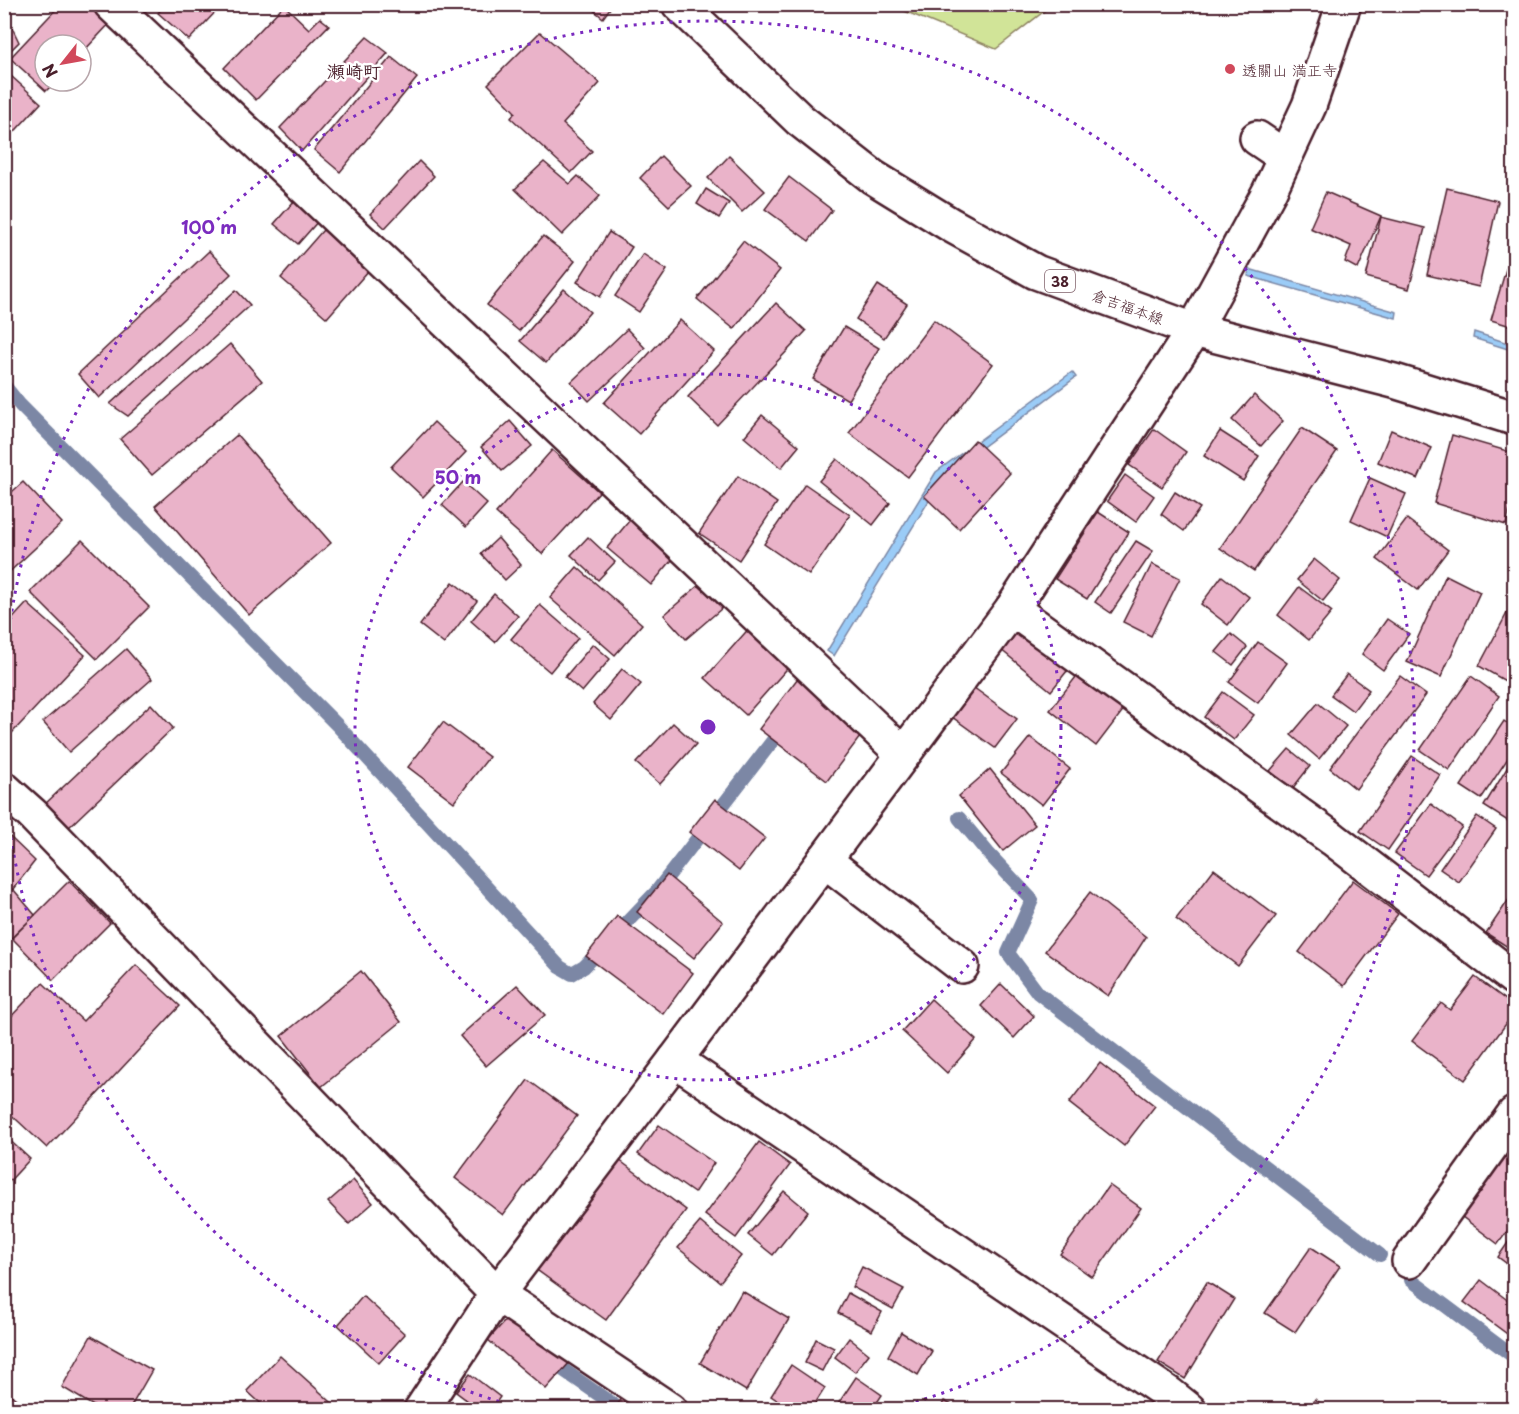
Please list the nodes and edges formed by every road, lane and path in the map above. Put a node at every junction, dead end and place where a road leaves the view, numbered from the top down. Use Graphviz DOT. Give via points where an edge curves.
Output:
graph roads {
  1 [pos="679,4"];
  2 [pos="1344,4"];
  3 [pos="123,8"];
  4 [pos="1257,138"];
  5 [pos="1285,157"];
  6 [pos="1194,330"];
  7 [pos="1515,418"];
  8 [pos="1012,609"];
  9 [pos="903,754"];
  10 [pos="4,789"];
  11 [pos="824,860"];
  12 [pos="962,966"];
  13 [pos="1515,978"];
  14 [pos="675,1060"];
  15 [pos="1515,1114"];
  16 [pos="1409,1261"];
  17 [pos="497,1294"];
  18 [pos="1173,1404"];
  19 [pos="422,1410"];
  20 [pos="670,1410"];
  1 -- 6 [label="street, 倉吉福本線 / 38" via="800,120 873,177 1036,272"];
  2 -- 5 [label="street" via="1309,105"];
  3 -- 9 [label="street"];
  4 -- 5 [label="street"];
  5 -- 6 [label="street"];
  6 -- 7 [label="street, 倉吉福本線 / 38" via="1394,381"];
  6 -- 8 [label="street"];
  8 -- 9 [label="street"];
  8 -- 13 [label="street" via="1333,839"];
  9 -- 11 [label="street"];
  10 -- 17 [label="street"];
  11 -- 12 [label="street"];
  11 -- 14 [label="street"];
  14 -- 17 [label="street"];
  14 -- 18 [label="street"];
  15 -- 16 [label="street"];
  17 -- 19 [label="street"];
  17 -- 20 [label="street"];
}
